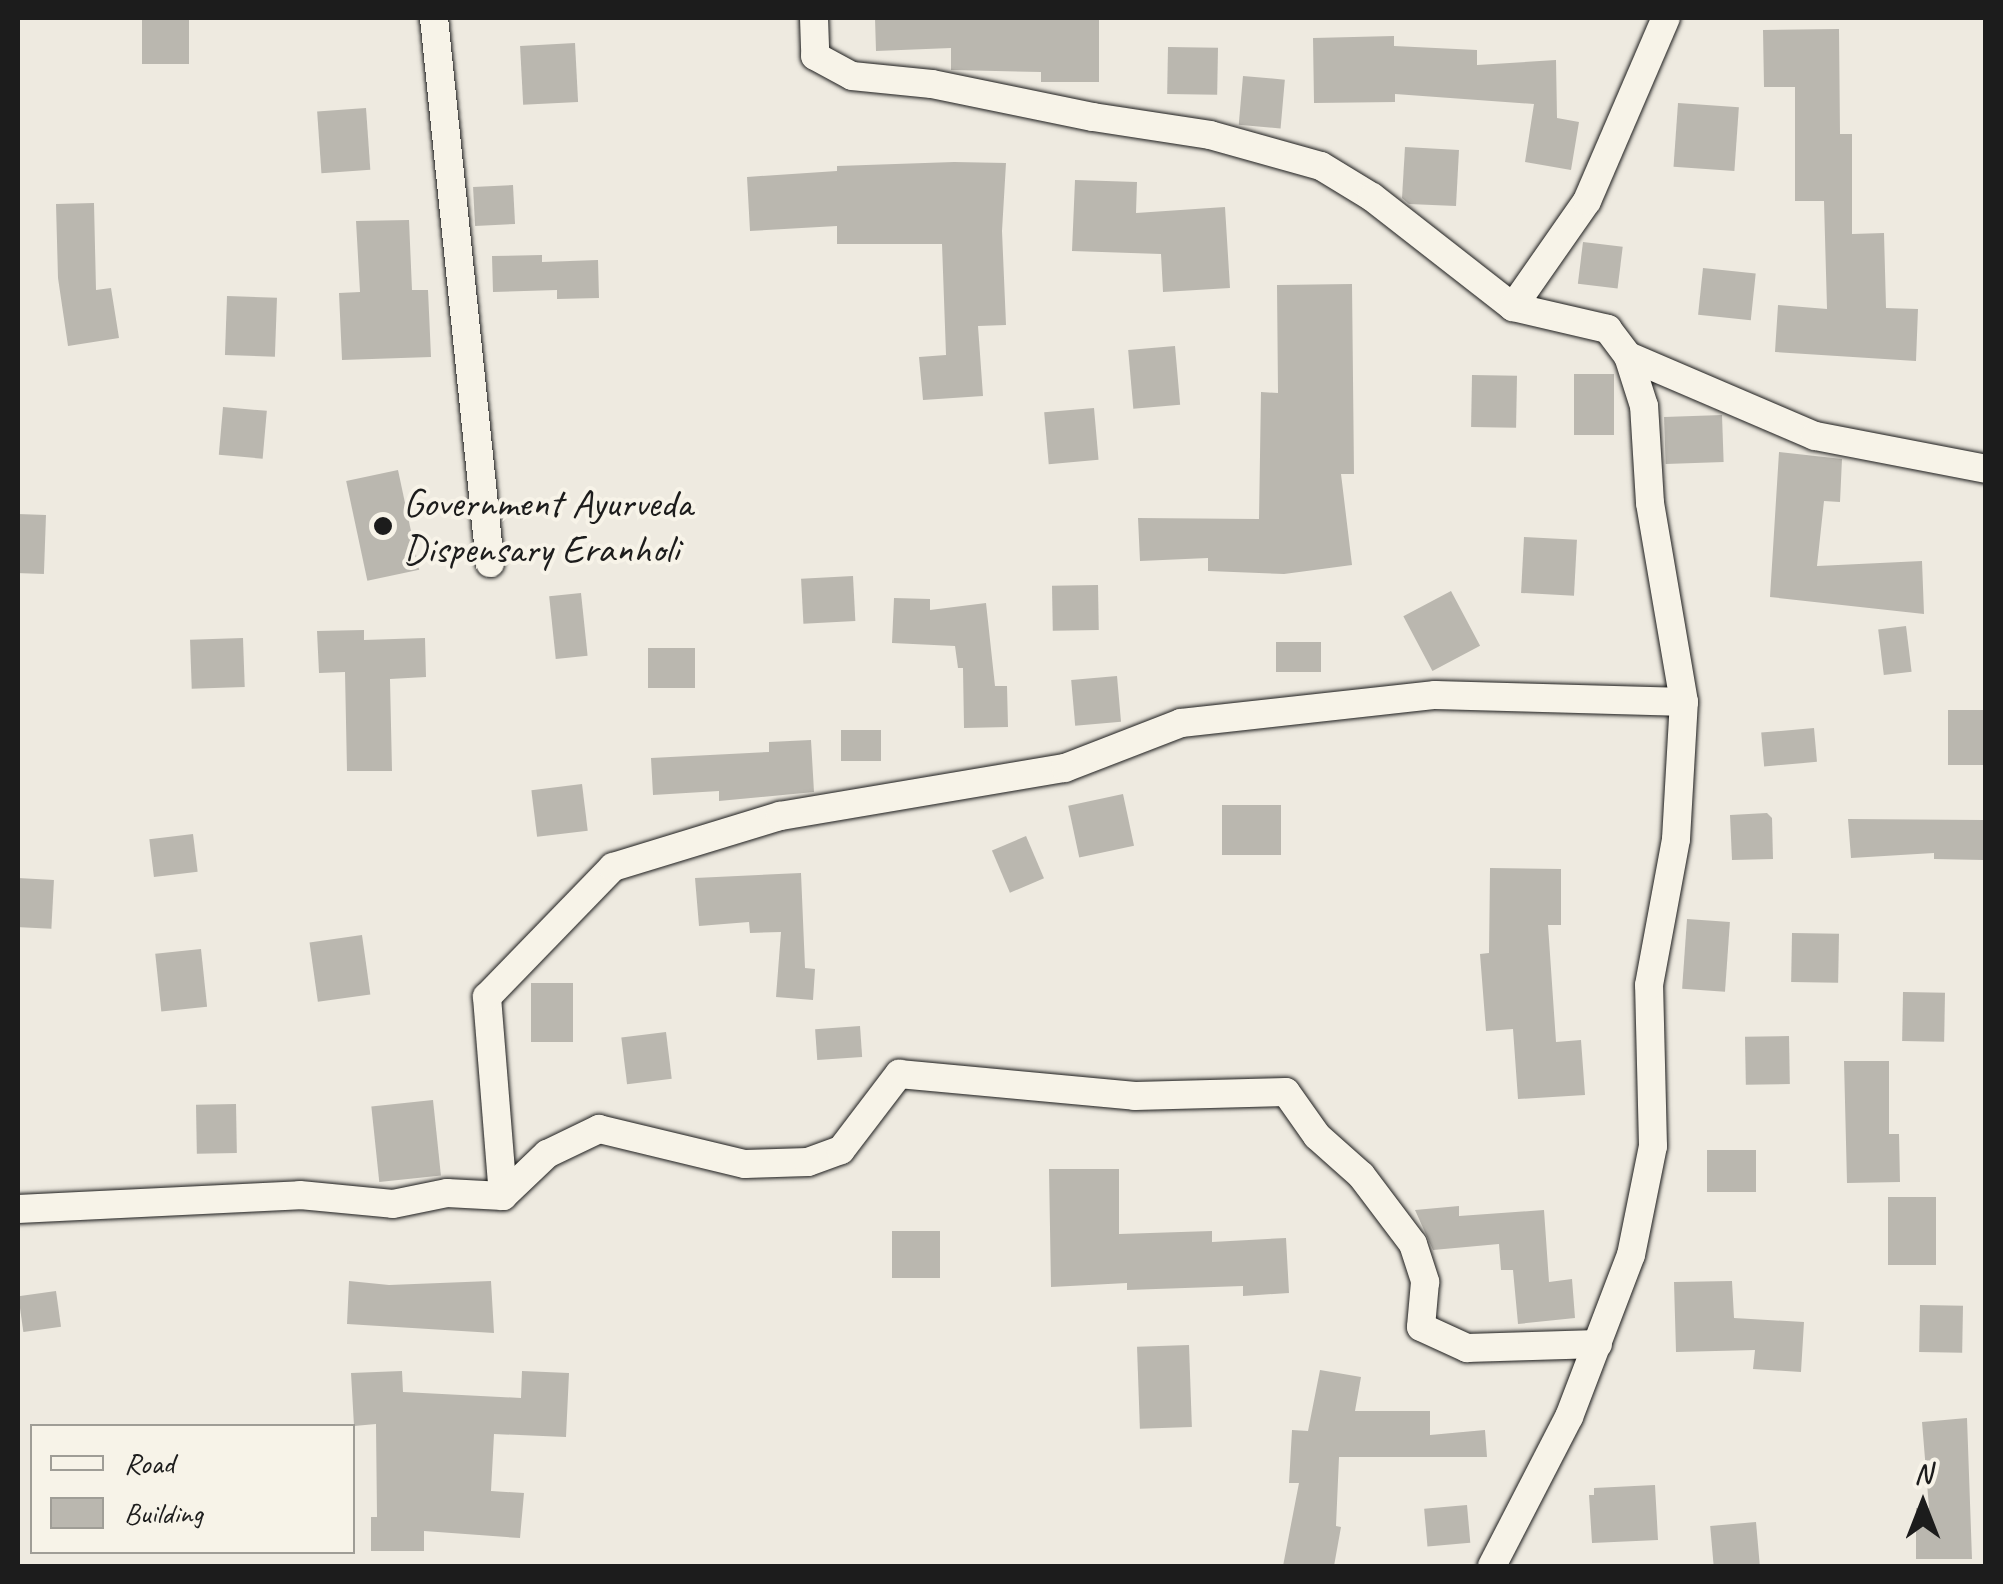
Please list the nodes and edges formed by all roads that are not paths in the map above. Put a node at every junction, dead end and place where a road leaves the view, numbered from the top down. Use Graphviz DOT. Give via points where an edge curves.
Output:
graph roads {
  1 [pos="434,18"];
  2 [pos="814,18"];
  3 [pos="1666,18"];
  4 [pos="1513,308"];
  5 [pos="1628,356"];
  6 [pos="1986,469"];
  7 [pos="490,563"];
  8 [pos="1684,702"];
  9 [pos="503,1196"];
  10 [pos="18,1210"];
  11 [pos="1598,1344"];
  12 [pos="1492,1566"];
  1 -- 7 [label="street"];
  2 -- 4 [label="street" via="816,56 852,76 932,84 1210,135 1321,166 1372,197"];
  3 -- 4 [label="street" via="1587,201"];
  4 -- 5 [label="street" via="1608,329"];
  5 -- 6 [label="street" via="1816,436"];
  5 -- 8 [label="street" via="1644,406 1650,503"];
  8 -- 9 [label="street" via="1436,695 1181,723 1065,768 780,816 613,867 487,997"];
  8 -- 11 [label="street" via="1676,839 1649,986 1653,1146 1631,1255"];
  9 -- 10 [label="street" via="447,1193 392,1204 300,1195"];
  9 -- 11 [label="street" via="547,1154 598,1129 746,1164 808,1162 841,1150 899,1074 1135,1096 1286,1092 1413,1244 1425,1282 1421,1327 1466,1348"];
  11 -- 12 [label="street" via="1569,1417"];
}
